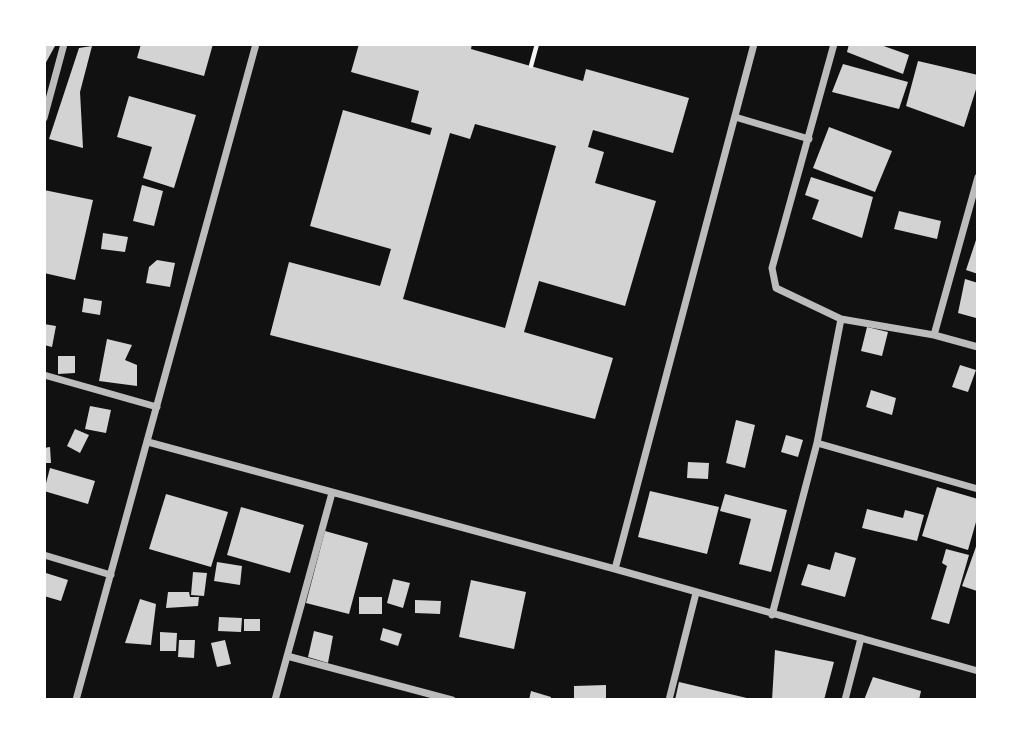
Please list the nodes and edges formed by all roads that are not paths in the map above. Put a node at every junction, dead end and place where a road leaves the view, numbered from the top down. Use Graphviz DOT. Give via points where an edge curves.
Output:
graph roads {
  1 [pos="64,44"];
  2 [pos="256,44"];
  3 [pos="754,44"];
  4 [pos="834,44"];
  5 [pos="735,117"];
  6 [pos="44,118"];
  7 [pos="809,139"];
  8 [pos="978,177"];
  9 [pos="975,204"];
  10 [pos="841,319"];
  11 [pos="934,335"];
  12 [pos="978,347"];
  13 [pos="44,375"];
  14 [pos="158,407"];
  15 [pos="148,442"];
  16 [pos="817,443"];
  17 [pos="978,489"];
  18 [pos="332,493"];
  19 [pos="44,555"];
  20 [pos="615,569"];
  21 [pos="111,575"];
  22 [pos="696,593"];
  23 [pos="772,615"];
  24 [pos="861,638"];
  25 [pos="287,656"];
  26 [pos="978,671"];
  27 [pos="76,700"];
  28 [pos="275,700"];
  29 [pos="452,700"];
  30 [pos="670,700"];
  31 [pos="845,700"];
  1 -- 6 [label="street"];
  2 -- 14 [label="street"];
  3 -- 5 [label="street"];
  4 -- 7 [label="street"];
  5 -- 7 [label="street"];
  5 -- 20 [label="street"];
  7 -- 10 [label="street" via="772,268 776,288"];
  8 -- 9 [label="street"];
  9 -- 11 [label="street"];
  10 -- 11 [label="street"];
  10 -- 16 [label="street"];
  11 -- 12 [label="street"];
  13 -- 14 [label="street"];
  14 -- 15 [label="street"];
  15 -- 18 [label="street"];
  15 -- 21 [label="street"];
  16 -- 17 [label="street"];
  16 -- 23 [label="street"];
  18 -- 20 [label="street"];
  18 -- 25 [label="street"];
  19 -- 21 [label="street"];
  20 -- 22 [label="street"];
  21 -- 27 [label="street"];
  22 -- 23 [label="street"];
  22 -- 30 [label="street"];
  23 -- 24 [label="street"];
  24 -- 26 [label="street"];
  24 -- 31 [label="street"];
  25 -- 28 [label="street"];
  25 -- 29 [label="street"];
}
